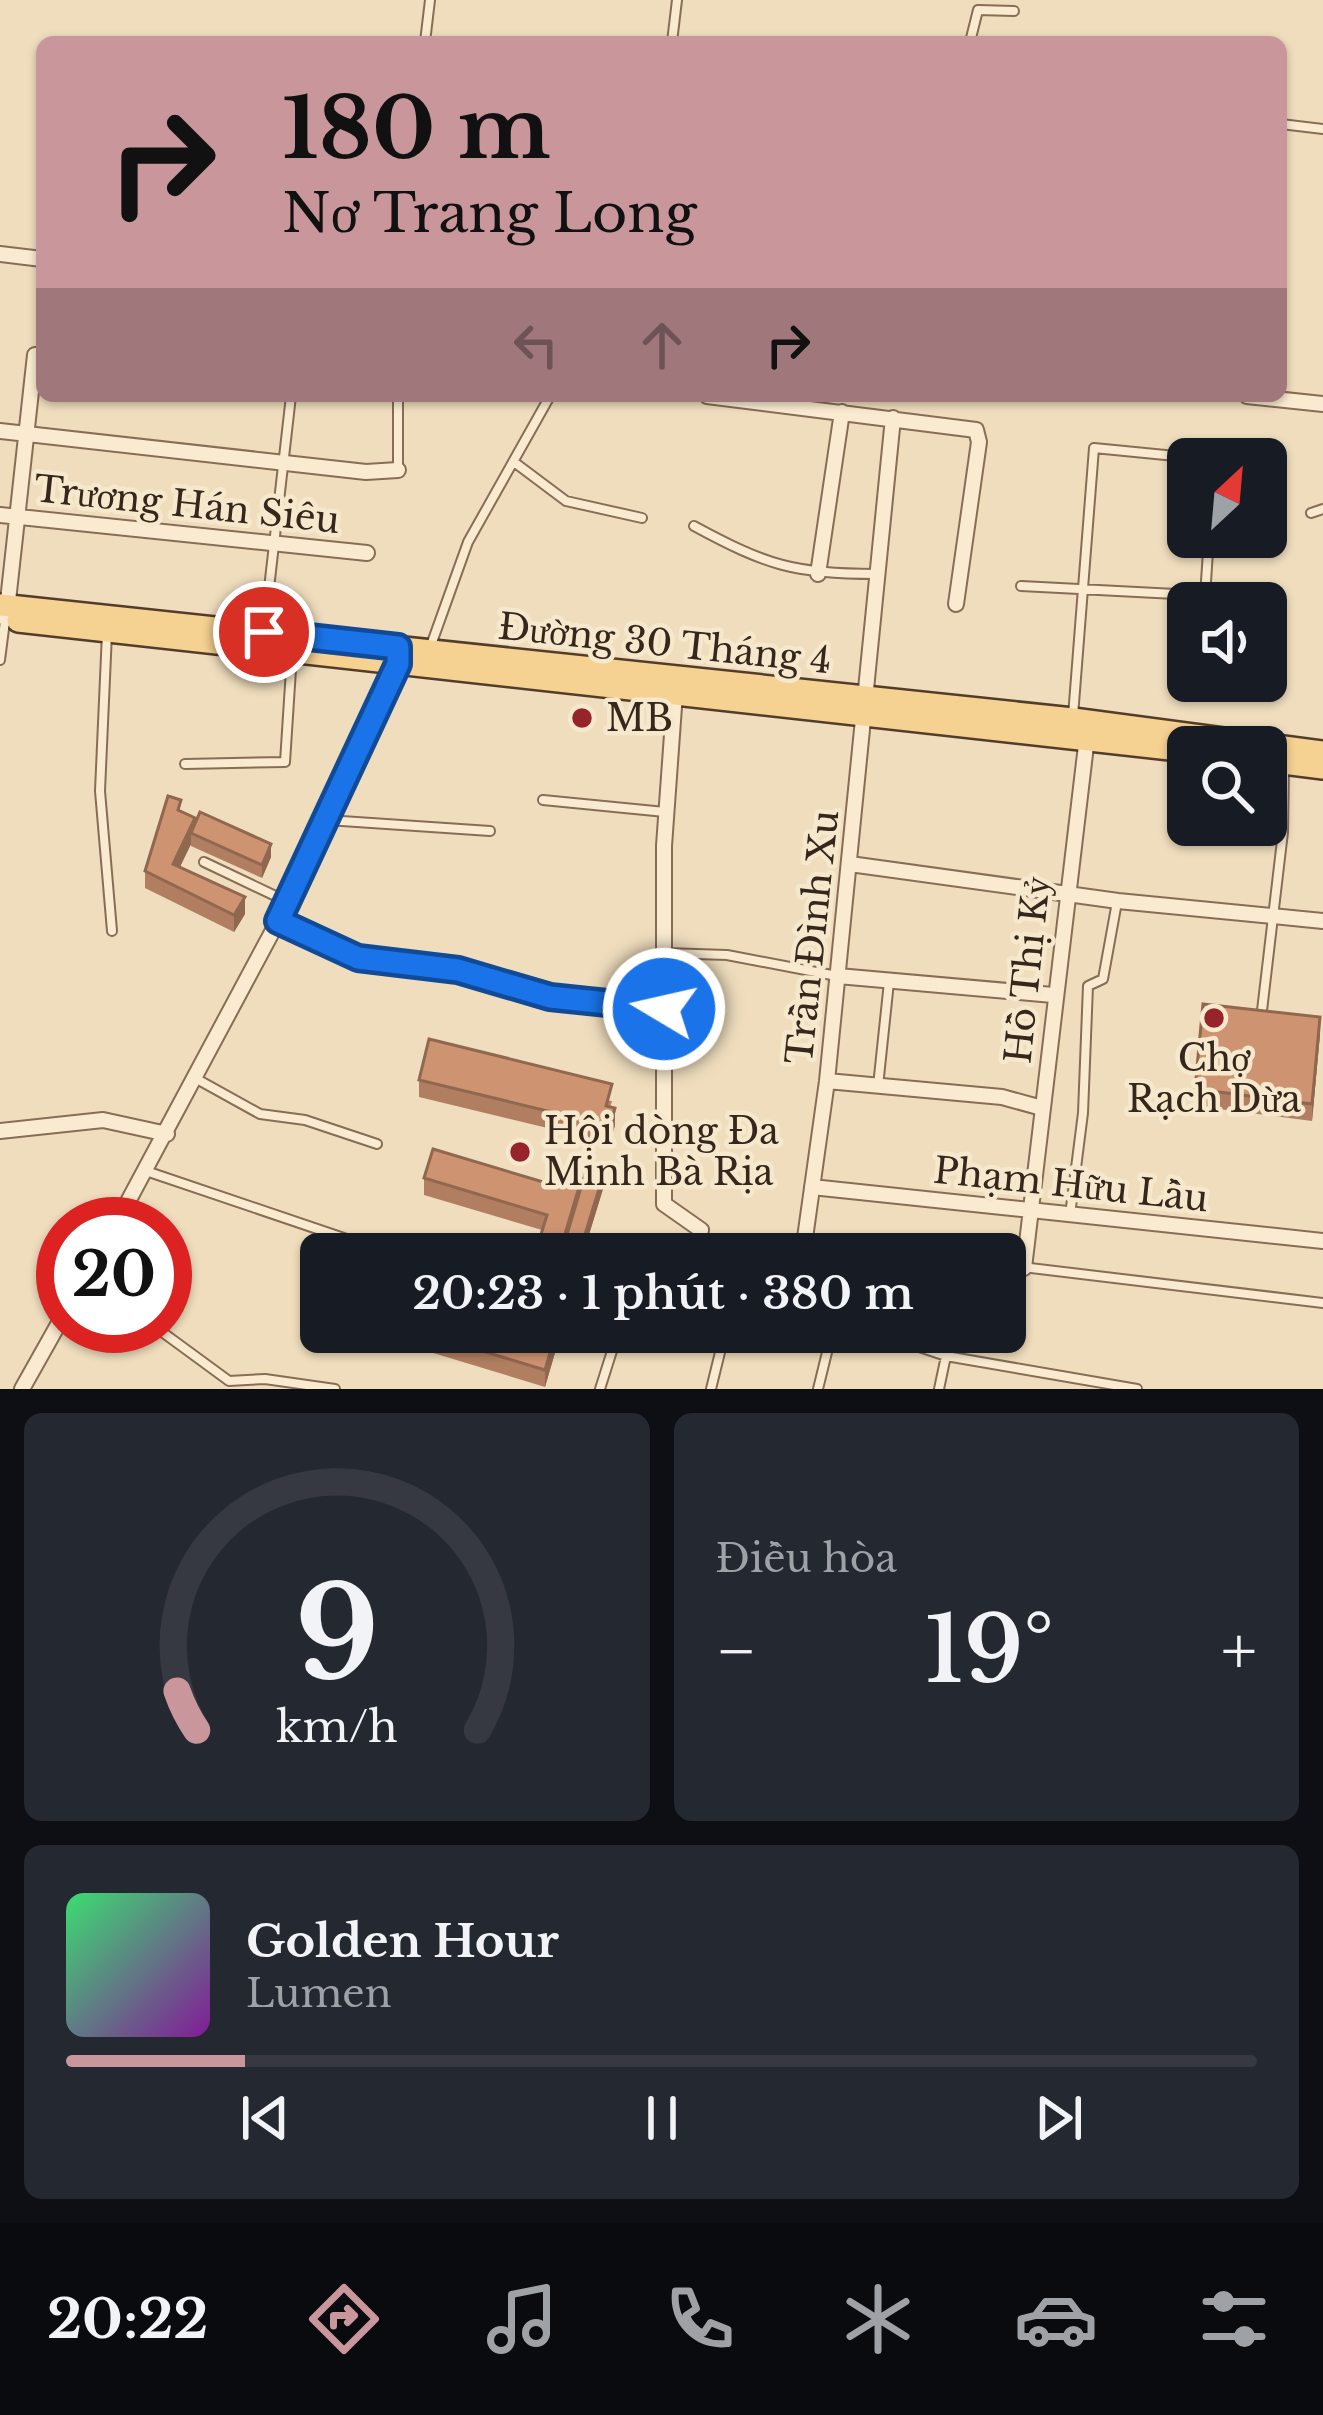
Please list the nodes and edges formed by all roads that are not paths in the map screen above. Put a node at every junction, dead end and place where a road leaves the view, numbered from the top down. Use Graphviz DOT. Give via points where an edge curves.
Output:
graph roads {
  1 [pos="430,0"];
  2 [pos="677,0"];
  3 [pos="1014,11"];
  4 [pos="425,36"];
  5 [pos="673,36"];
  6 [pos="972,36"];
  7 [pos="1287,125"];
  8 [pos="1323,130"];
  9 [pos="0,254"];
  10 [pos="36,258"];
  11 [pos="36,355"];
  12 [pos="1287,400"];
  13 [pos="290,402"];
  14 [pos="398,402"];
  15 [pos="547,402"];
  16 [pos="758,402"];
  17 [pos="1323,404"];
  18 [pos="842,412"];
  19 [pos="893,418"];
  20 [pos="0,431"];
  21 [pos="25,434"];
  22 [pos="1167,455"];
  23 [pos="514,462"];
  24 [pos="283,463"];
  25 [pos="398,470"];
  26 [pos="1323,509"];
  27 [pos="1311,513"];
  28 [pos="0,515"];
  29 [pos="18,517"];
  30 [pos="642,518"];
  31 [pos="694,526"];
  32 [pos="272,545"];
  33 [pos="367,554"];
  34 [pos="818,574"];
  35 [pos="878,574"];
  36 [pos="1021,586"];
  37 [pos="1083,589"];
  38 [pos="1167,594"];
  39 [pos="956,604"];
  40 [pos="3,612"];
  41 [pos="107,631"];
  42 [pos="264,632"];
  43 [pos="292,652"];
  44 [pos="398,656"];
  45 [pos="429,659"];
  46 [pos="0,660"];
  47 [pos="675,693"];
  48 [pos="864,706"];
  49 [pos="1080,728"];
  50 [pos="1167,747"];
  51 [pos="1323,752"];
  52 [pos="185,764"];
  53 [pos="1287,764"];
  54 [pos="1323,769"];
  55 [pos="543,800"];
  56 [pos="666,812"];
  57 [pos="326,820"];
  58 [pos="490,831"];
  59 [pos="1274,846"];
  60 [pos="204,862"];
  61 [pos="850,864"];
  62 [pos="1065,893"];
  63 [pos="1118,901"];
  64 [pos="287,902"];
  65 [pos="1274,913"];
  66 [pos="278,921"];
  67 [pos="1323,921"];
  68 [pos="112,931"];
  69 [pos="664,953"];
  70 [pos="838,976"];
  71 [pos="889,981"];
  72 [pos="1053,995"];
  73 [pos="664,1009"];
  74 [pos="1261,1022"];
  75 [pos="195,1078"];
  76 [pos="827,1081"];
  77 [pos="878,1086"];
  78 [pos="1042,1108"];
  79 [pos="0,1131"];
  80 [pos="166,1134"];
  81 [pos="377,1144"];
  82 [pos="146,1171"];
  83 [pos="812,1187"];
  84 [pos="131,1197"];
  85 [pos="1030,1211"];
  86 [pos="1070,1215"];
  87 [pos="328,1233"];
  88 [pos="700,1233"];
  89 [pos="806,1233"];
  90 [pos="1323,1241"];
  91 [pos="1026,1249"];
  92 [pos="1026,1268"];
  93 [pos="1323,1303"];
  94 [pos="42,1353"];
  95 [pos="191,1353"];
  96 [pos="611,1353"];
  97 [pos="720,1353"];
  98 [pos="827,1353"];
  99 [pos="937,1353"];
  100 [pos="946,1356"];
  101 [pos="22,1389"];
  102 [pos="335,1389"];
  103 [pos="600,1389"];
  104 [pos="711,1389"];
  105 [pos="818,1389"];
  106 [pos="939,1389"];
  107 [pos="1137,1389"];
  1 -- 4 [label="lane"];
  2 -- 5 [label="lane"];
  3 -- 6 [label="lane" via="978,10"];
  7 -- 8 [label="lane"];
  9 -- 10 [label="street"];
  11 -- 21 [label="street"];
  12 -- 17 [label="street"];
  13 -- 24 [label="lane"];
  14 -- 25 [label="lane"];
  15 -- 23 [label="lane"];
  16 -- 18 [label="street"];
  18 -- 19 [label="street"];
  18 -- 34 [label="street"];
  19 -- 35 [label="street, Trần Đình Xu"];
  19 -- 39 [label="street" via="980,434"];
  20 -- 21 [label="street"];
  21 -- 24 [label="street"];
  21 -- 29 [label="street"];
  22 -- 37 [label="lane" via="1094,448"];
  23 -- 30 [label="lane" via="566,501"];
  23 -- 45 [label="lane" via="468,542"];
  24 -- 25 [label="street"];
  24 -- 32 [label="lane"];
  26 -- 27 [label="lane"];
  28 -- 29 [label="street, Trương Hán Siêu"];
  29 -- 32 [label="street, Trương Hán Siêu"];
  29 -- 40 [label="street"];
  31 -- 34 [label="lane" via="768,565"];
  32 -- 33 [label="street, Trương Hán Siêu"];
  32 -- 42 [label="lane"];
  34 -- 35 [label="lane"];
  35 -- 48 [label="street, Trần Đình Xu"];
  36 -- 37 [label="lane"];
  37 -- 38 [label="lane"];
  37 -- 49 [label="lane"];
  40 -- 41 [label="main road, Đường 30 Tháng 4"];
  40 -- 42 [label="main road, Đường 30 Tháng 4"];
  40 -- 46 [label="lane"];
  41 -- 43 [label="main road, Đường 30 Tháng 4"];
  41 -- 68 [label="lane" via="100,791"];
  42 -- 44 [label="main road, Đường 30 Tháng 4"];
  43 -- 44 [label="main road, Đường 30 Tháng 4"];
  43 -- 52 [label="lane" via="285,763"];
  44 -- 45 [label="main road, Đường 30 Tháng 4"];
  44 -- 57 [label="street"];
  45 -- 47 [label="main road, Đường 30 Tháng 4"];
  45 -- 48 [label="main road, Đường 30 Tháng 4"];
  47 -- 48 [label="main road, Đường 30 Tháng 4"];
  47 -- 56 [label="street"];
  48 -- 49 [label="main road, Đường 30 Tháng 4"];
  48 -- 61 [label="street, Trần Đình Xu"];
  49 -- 50 [label="main road, Đường 30 Tháng 4"];
  49 -- 51 [label="main road, Đường 30 Tháng 4"];
  49 -- 62 [label="street, Hồ Thị Kỷ"];
  53 -- 54 [label="main road"];
  55 -- 56 [label="lane"];
  56 -- 69 [label="street"];
  57 -- 58 [label="lane"];
  57 -- 64 [label="street"];
  59 -- 65 [label="lane"];
  60 -- 64 [label="lane"];
  61 -- 62 [label="street"];
  61 -- 70 [label="street, Trần Đình Xu"];
  62 -- 63 [label="street"];
  62 -- 72 [label="street, Hồ Thị Kỷ"];
  63 -- 65 [label="street"];
  63 -- 86 [label="lane" via="1103,980 1088,986"];
  64 -- 66 [label="street"];
  65 -- 67 [label="street"];
  65 -- 74 [label="lane"];
  66 -- 73 [label="lane" via="358,958 458,970 550,997"];
  66 -- 75 [label="street"];
  69 -- 70 [label="lane" via="727,955"];
  69 -- 73 [label="street"];
  70 -- 71 [label="street"];
  70 -- 76 [label="street, Trần Đình Xu"];
  71 -- 72 [label="street"];
  71 -- 77 [label="lane"];
  72 -- 78 [label="street, Hồ Thị Kỷ"];
  73 -- 88 [label="street" via="664,1204"];
  75 -- 80 [label="street"];
  75 -- 81 [label="lane" via="260,1114"];
  76 -- 77 [label="street"];
  76 -- 83 [label="street, Trần Đình Xu"];
  77 -- 78 [label="street"];
  78 -- 85 [label="street, Hồ Thị Kỷ"];
  79 -- 80 [label="street" via="104,1120"];
  80 -- 82 [label="street"];
  82 -- 84 [label="street"];
  82 -- 87 [label="lane"];
  83 -- 85 [label="street, Phạm Hữu Lầu"];
  83 -- 89 [label="street, Trần Đình Xu"];
  85 -- 86 [label="street, Phạm Hữu Lầu"];
  85 -- 91 [label="street, Hồ Thị Kỷ"];
  86 -- 90 [label="street, Phạm Hữu Lầu"];
  92 -- 93 [label="lane"];
  94 -- 101 [label="street"];
  95 -- 102 [label="lane" via="229,1381"];
  96 -- 103 [label="lane"];
  97 -- 104 [label="lane"];
  98 -- 105 [label="lane"];
  99 -- 100 [label="lane"];
  100 -- 106 [label="lane"];
  100 -- 107 [label="lane"];
}
